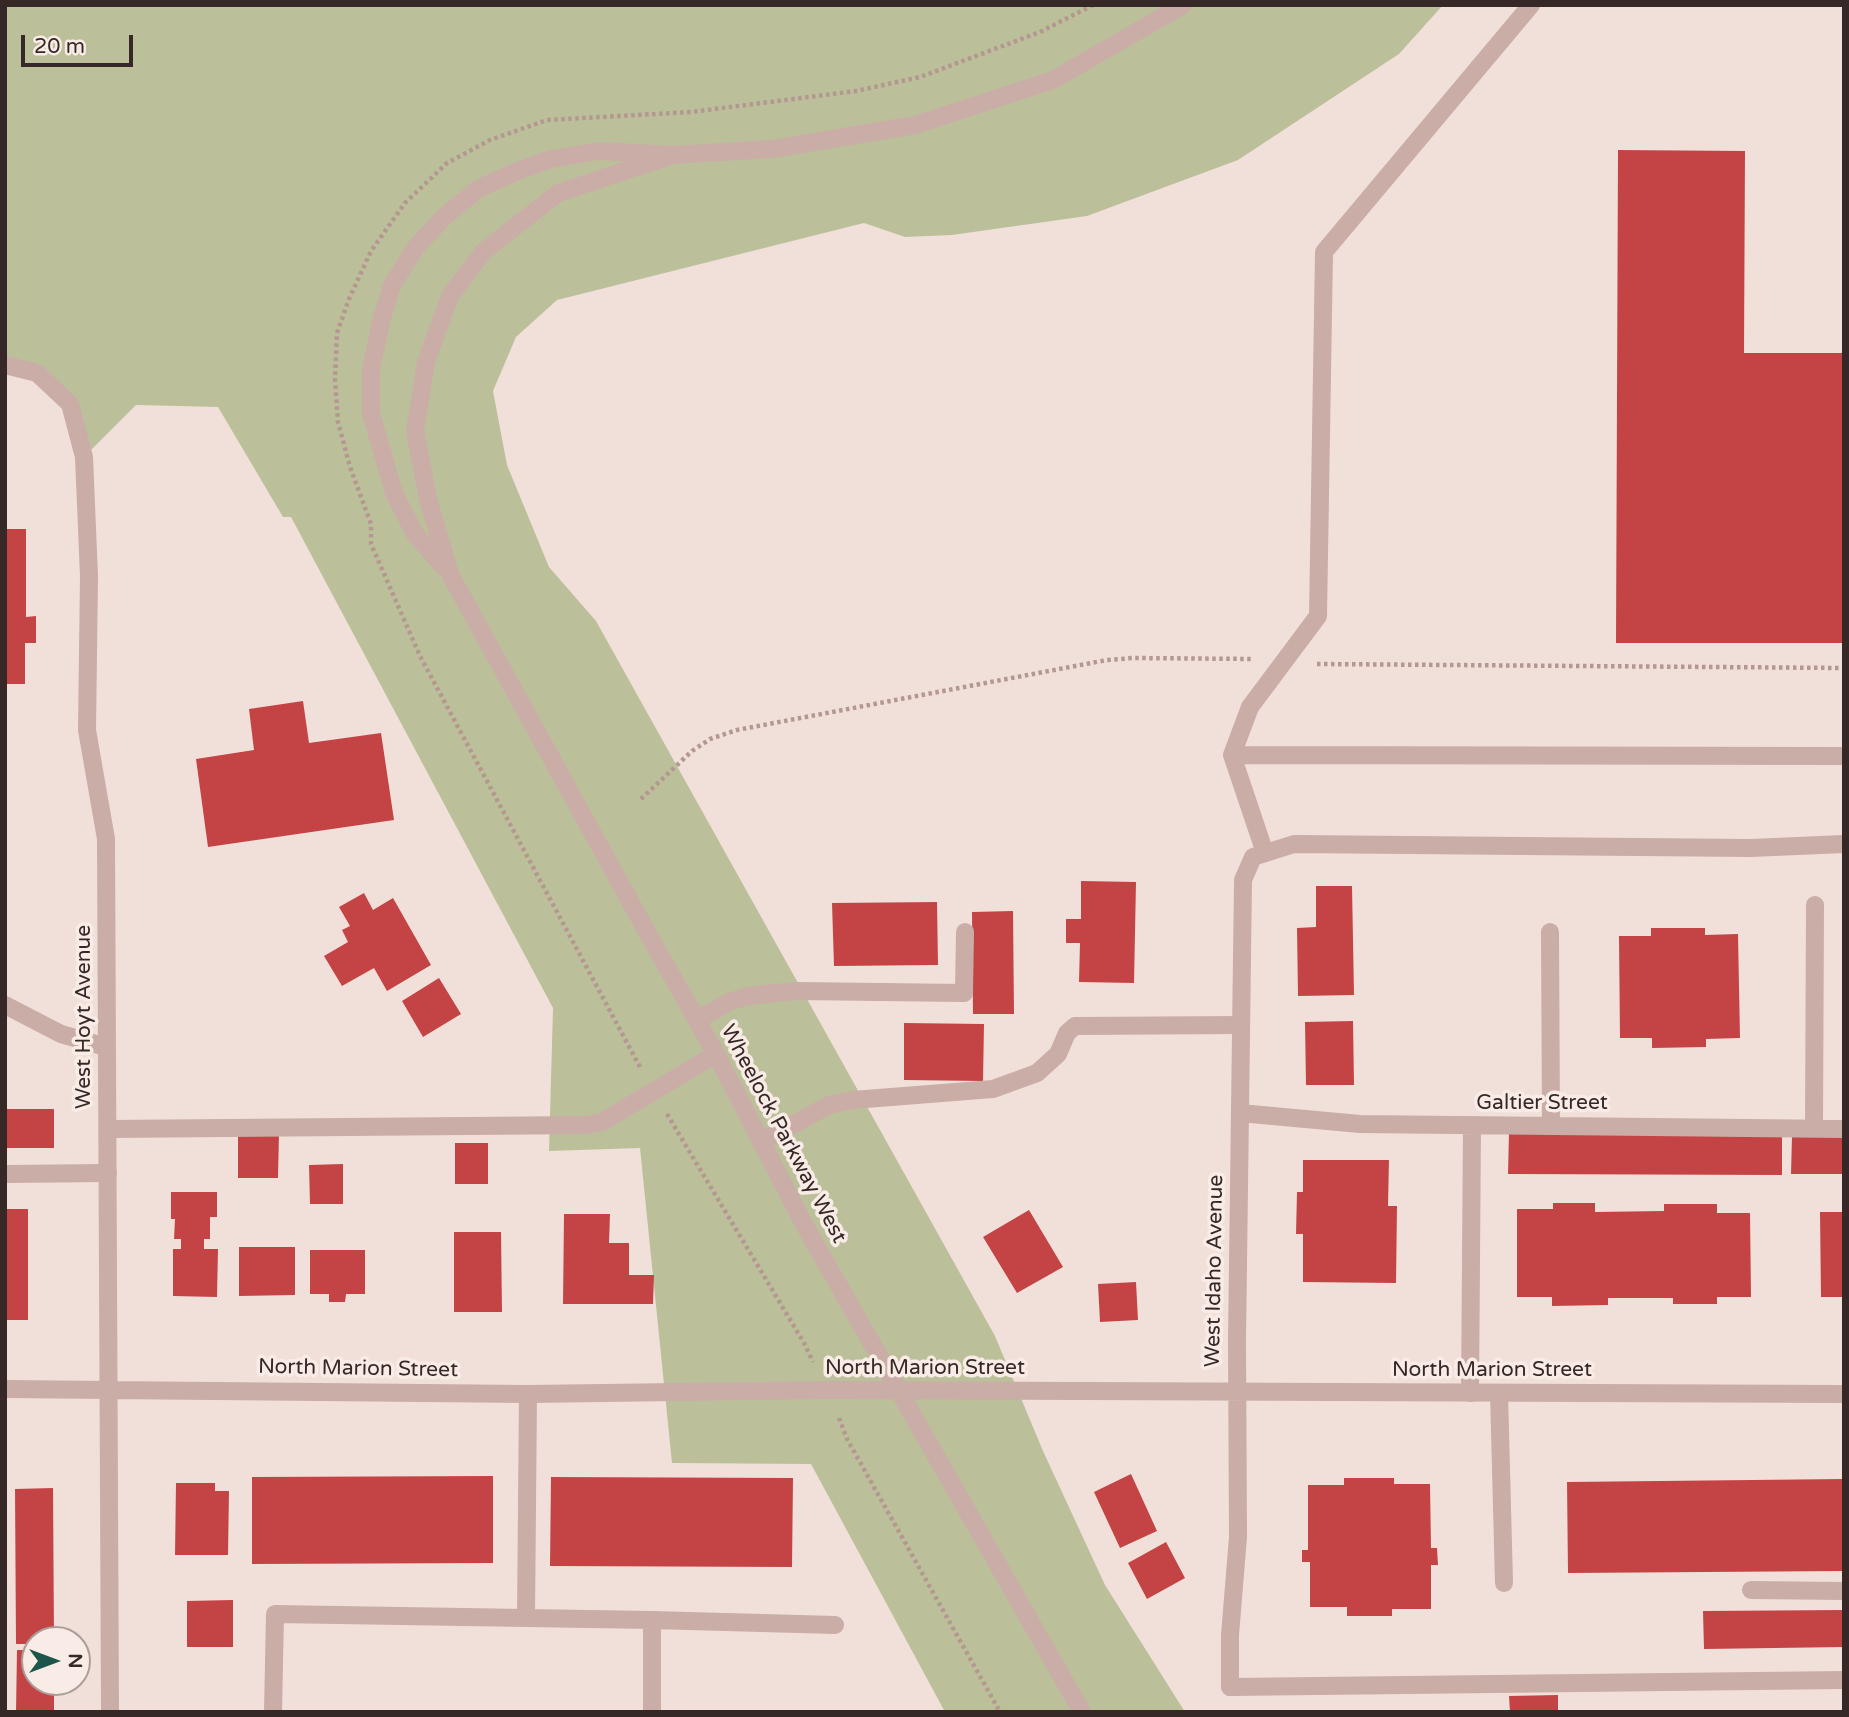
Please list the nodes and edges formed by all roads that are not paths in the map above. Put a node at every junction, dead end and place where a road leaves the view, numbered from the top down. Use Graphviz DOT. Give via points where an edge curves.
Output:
graph roads {
  1 [pos="1183,5"];
  2 [pos="1531,5"];
  3 [pos="673,155"];
  4 [pos="5,365"];
  5 [pos="450,574"];
  6 [pos="1232,755"];
  7 [pos="1844,756"];
  8 [pos="1844,844"];
  9 [pos="1259,855"];
  10 [pos="1815,905"];
  11 [pos="965,932"];
  12 [pos="1550,932"];
  13 [pos="5,1005"];
  14 [pos="697,1020"];
  15 [pos="1241,1025"];
  16 [pos="106,1047"];
  17 [pos="716,1054"];
  18 [pos="1240,1113"];
  19 [pos="1472,1125"];
  20 [pos="1551,1126"];
  21 [pos="1814,1128"];
  22 [pos="108,1129"];
  23 [pos="1844,1129"];
  24 [pos="761,1142"];
  25 [pos="108,1173"];
  26 [pos="5,1174"];
  27 [pos="5,1389"];
  28 [pos="109,1389"];
  29 [pos="899,1391"];
  30 [pos="1237,1392"];
  31 [pos="1470,1393"];
  32 [pos="1499,1393"];
  33 [pos="528,1394"];
  34 [pos="1844,1394"];
  35 [pos="1504,1583"];
  36 [pos="1751,1590"];
  37 [pos="1844,1591"];
  38 [pos="526,1618"];
  39 [pos="652,1620"];
  40 [pos="835,1625"];
  41 [pos="1844,1680"];
  42 [pos="110,1712"];
  43 [pos="273,1712"];
  44 [pos="652,1712"];
  45 [pos="1082,1712"];
  1 -- 3 [label="street, Wheelock Parkway West" via="1053,80 915,125 772,149"];
  2 -- 6 [label="street" via="1324,252 1318,616 1250,707"];
  3 -- 5 [label="street, Wheelock Parkway West" via="558,193 483,252 450,296 426,362 415,431 428,499"];
  3 -- 5 [label="street, Wheelock Parkway West" via="598,151 551,159 502,177 478,189 444,217 416,247 392,285 371,369 371,413 394,493 415,534"];
  4 -- 16 [label="street, West Hoyt Avenue" via="37,373 70,404 84,457 89,576 87,730 106,839"];
  5 -- 14 [label="street, Wheelock Parkway West"];
  6 -- 7 [label="street"];
  6 -- 9 [label="street"];
  8 -- 9 [label="street" via="1751,848 1294,844"];
  9 -- 15 [label="street, West Idaho Avenue" via="1243,880"];
  10 -- 21 [label="street"];
  11 -- 14 [label="street" via="964,993 796,991 748,996"];
  12 -- 20 [label="street"];
  13 -- 16 [label="street" via="61,1034"];
  14 -- 17 [label="street, Wheelock Parkway West"];
  15 -- 18 [label="street, West Idaho Avenue"];
  15 -- 24 [label="street" via="1075,1026 1067,1032 1058,1054 1037,1073 993,1089 829,1105"];
  16 -- 22 [label="street, West Hoyt Avenue"];
  17 -- 22 [label="street" via="602,1122 587,1125"];
  17 -- 24 [label="street, Wheelock Parkway West"];
  18 -- 19 [label="street, Galtier Street" via="1360,1124"];
  18 -- 30 [label="street, West Idaho Avenue"];
  19 -- 20 [label="street, Galtier Street"];
  19 -- 31 [label="street"];
  20 -- 21 [label="street, Galtier Street"];
  21 -- 23 [label="street, Galtier Street"];
  22 -- 25 [label="street, West Hoyt Avenue"];
  24 -- 29 [label="street, Wheelock Parkway West"];
  25 -- 26 [label="street"];
  25 -- 28 [label="street, West Hoyt Avenue"];
  27 -- 28 [label="street, North Marion Street"];
  28 -- 33 [label="street, North Marion Street"];
  28 -- 42 [label="street, West Hoyt Avenue"];
  29 -- 30 [label="street, North Marion Street"];
  29 -- 33 [label="street, North Marion Street"];
  29 -- 45 [label="street, Wheelock Parkway West"];
  30 -- 31 [label="street, North Marion Street"];
  30 -- 41 [label="street, West Idaho Avenue" via="1238,1537 1230,1687"];
  31 -- 32 [label="street, North Marion Street"];
  32 -- 34 [label="street, North Marion Street"];
  32 -- 35 [label="street"];
  33 -- 38 [label="street"];
  36 -- 37 [label="street"];
  38 -- 39 [label="street"];
  38 -- 43 [label="street" via="275,1614"];
  39 -- 40 [label="street"];
  39 -- 44 [label="street"];
}
